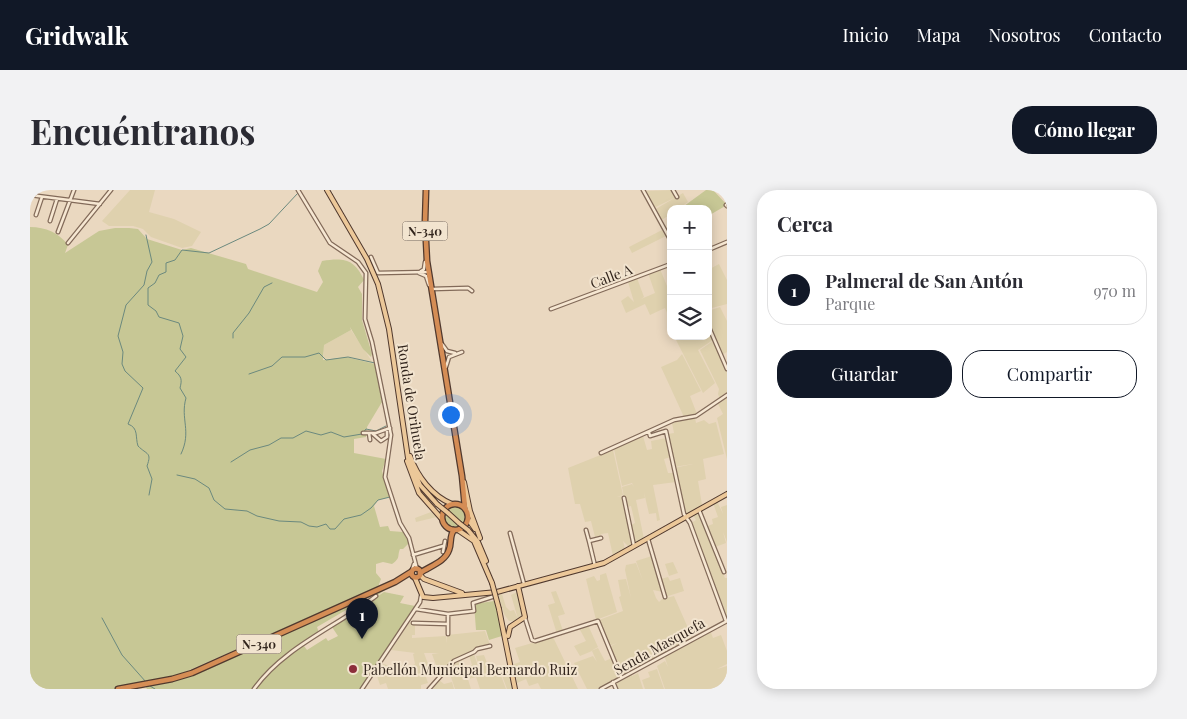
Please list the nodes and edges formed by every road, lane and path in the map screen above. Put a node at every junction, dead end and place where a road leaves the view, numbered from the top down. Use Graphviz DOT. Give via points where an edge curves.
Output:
graph roads {
  1 [pos="74,190"];
  2 [pos="111,190"];
  3 [pos="298,190"];
  4 [pos="327,190"];
  5 [pos="426,190"];
  6 [pos="643,190"];
  7 [pos="673,190"];
  8 [pos="30,195"];
  9 [pos="42,197"];
  10 [pos="677,197"];
  11 [pos="58,199"];
  12 [pos="70,200"];
  13 [pos="100,204"];
  14 [pos="341,214"];
  15 [pos="36,215"];
  16 [pos="50,221"];
  17 [pos="58,232"];
  18 [pos="667,234"];
  19 [pos="727,242"];
  20 [pos="68,243"];
  21 [pos="425,243"];
  22 [pos="712,248"];
  23 [pos="370,258"];
  24 [pos="667,266"];
  25 [pos="420,272"];
  26 [pos="428,272"];
  27 [pos="415,273"];
  28 [pos="431,289"];
  29 [pos="472,291"];
  30 [pos="432,296"];
  31 [pos="551,307"];
  32 [pos="438,332"];
  33 [pos="712,334"];
  34 [pos="449,353"];
  35 [pos="442,355"];
  36 [pos="449,357"];
  37 [pos="727,369"];
  38 [pos="727,395"];
  39 [pos="399,397"];
  40 [pos="402,419"];
  41 [pos="388,428"];
  42 [pos="649,432"];
  43 [pos="363,433"];
  44 [pos="369,433"];
  45 [pos="373,434"];
  46 [pos="370,440"];
  47 [pos="601,453"];
  48 [pos="461,468"];
  49 [pos="463,477"];
  50 [pos="727,494"];
  51 [pos="464,496"];
  52 [pos="624,498"];
  53 [pos="454,504"];
  54 [pos="465,508"];
  55 [pos="698,509"];
  56 [pos="685,516"];
  57 [pos="441,518"];
  58 [pos="468,519"];
  59 [pos="447,528"];
  60 [pos="456,530"];
  61 [pos="586,530"];
  62 [pos="510,533"];
  63 [pos="480,538"];
  64 [pos="601,538"];
  65 [pos="648,539"];
  66 [pos="445,541"];
  67 [pos="589,541"];
  68 [pos="443,546"];
  69 [pos="634,546"];
  70 [pos="443,552"];
  71 [pos="413,555"];
  72 [pos="595,566"];
  73 [pos="488,568"];
  74 [pos="417,571"];
  75 [pos="724,572"];
  76 [pos="414,578"];
  77 [pos="424,579"];
  78 [pos="395,582"];
  79 [pos="418,583"];
  80 [pos="492,583"];
  81 [pos="521,585"];
  82 [pos="512,588"];
  83 [pos="449,590"];
  84 [pos="494,592"];
  85 [pos="520,592"];
  86 [pos="469,594"];
  87 [pos="376,596"];
  88 [pos="422,596"];
  89 [pos="448,596"];
  90 [pos="429,598"];
  91 [pos="665,598"];
  92 [pos="420,602"];
  93 [pos="416,609"];
  94 [pos="448,614"];
  95 [pos="501,615"];
  96 [pos="524,618"];
  97 [pos="726,621"];
  98 [pos="516,622"];
  99 [pos="413,623"];
  100 [pos="448,624"];
  101 [pos="448,634"];
  102 [pos="490,646"];
  103 [pos="508,646"];
  104 [pos="621,677"];
  105 [pos="613,682"];
  106 [pos="134,688"];
  107 [pos="118,689"];
  108 [pos="254,689"];
  109 [pos="362,689"];
  110 [pos="428,689"];
  111 [pos="515,689"];
  112 [pos="601,689"];
  113 [pos="616,689"];
  1 -- 12 [label="street"];
  2 -- 13 [label="street"];
  3 -- 41 [label="street" via="330,243 364,269 367,278 365,319"];
  4 -- 14 [label="main road"];
  4 -- 14 [label="main road, Ronda de Orihuela"];
  5 -- 21 [label="highway, N-340"];
  6 -- 18 [label="street"];
  7 -- 10 [label="street"];
  8 -- 9 [label="street"];
  9 -- 11 [label="street"];
  9 -- 15 [label="street"];
  11 -- 12 [label="street"];
  11 -- 16 [label="street"];
  12 -- 13 [label="street"];
  12 -- 17 [label="street"];
  13 -- 20 [label="street"];
  14 -- 39 [label="main road, Ronda de Orihuela" via="367,259 380,290"];
  19 -- 22 [label="street"];
  21 -- 25 [label="street" via="424,269"];
  21 -- 26 [label="highway, N-340"];
  23 -- 27 [label="street" via="378,273"];
  24 -- 31 [label="street, Calle A" via="559,307"];
  25 -- 26 [label="street"];
  25 -- 27 [label="street"];
  26 -- 28 [label="highway, N-340"];
  27 -- 30 [label="street" via="426,276"];
  28 -- 29 [label="street" via="468,288"];
  28 -- 30 [label="highway, N-340"];
  30 -- 32 [label="highway, N-340"];
  32 -- 34 [label="street"];
  32 -- 35 [label="highway, N-340"];
  33 -- 37 [label="street"];
  34 -- 35 [label="street"];
  34 -- 36 [label="street"];
  34 -- 36 [label="street" via="462,352"];
  35 -- 36 [label="street"];
  35 -- 48 [label="highway, N-340"];
  36 -- 48 [label="street" via="445,364"];
  38 -- 42 [label="street" via="696,416 674,420"];
  39 -- 40 [label="main road, Ronda de Orihuela"];
  39 -- 53 [label="main road" via="407,446 416,470 431,489"];
  40 -- 57 [label="main road" via="405,456 411,477 423,499"];
  40 -- 73 [label="main road, Ronda de Orihuela, bridge" via="411,467 420,485 478,542"];
  41 -- 45 [label="street"];
  41 -- 45 [label="street" via="387,437 381,441"];
  41 -- 71 [label="street" via="391,446 385,477"];
  42 -- 47 [label="street"];
  42 -- 56 [label="street" via="650,436 666,431"];
  43 -- 44 [label="street"];
  44 -- 45 [label="street"];
  44 -- 46 [label="street"];
  48 -- 49 [label="highway, N-340"];
  49 -- 51 [label="highway, N-340"];
  49 -- 63 [label="main road"];
  50 -- 55 [label="main road"];
  51 -- 53 [label="highway"];
  51 -- 54 [label="highway, N-340"];
  52 -- 69 [label="street"];
  53 -- 54 [label="highway"];
  53 -- 57 [label="highway" via="444,509"];
  54 -- 58 [label="highway, N-340"];
  55 -- 56 [label="main road"];
  55 -- 75 [label="street"];
  56 -- 65 [label="main road"];
  56 -- 97 [label="street"];
  57 -- 59 [label="highway"];
  58 -- 60 [label="highway, N-340" via="466,525"];
  58 -- 63 [label="main road"];
  59 -- 60 [label="highway"];
  59 -- 74 [label="highway, N-340" via="449,541 446,553"];
  60 -- 74 [label="highway, N-340" via="451,534 447,554"];
  60 -- 80 [label="main road" via="474,541"];
  61 -- 67 [label="street"];
  62 -- 81 [label="street"];
  63 -- 73 [label="main road"];
  64 -- 67 [label="street"];
  65 -- 69 [label="main road"];
  65 -- 91 [label="street"];
  66 -- 68 [label="street"];
  67 -- 72 [label="street"];
  68 -- 70 [label="street"];
  68 -- 71 [label="street"];
  69 -- 72 [label="main road"];
  71 -- 74 [label="street"];
  72 -- 81 [label="main road"];
  73 -- 80 [label="main road, Ronda de Orihuela"];
  74 -- 76 [label="highway"];
  74 -- 77 [label="main road"];
  74 -- 78 [label="highway, N-340"];
  76 -- 78 [label="highway, N-340"];
  76 -- 79 [label="main road"];
  77 -- 79 [label="main road"];
  77 -- 83 [label="main road"];
  78 -- 106 [label="highway, N-340" via="192,673"];
  79 -- 88 [label="main road"];
  80 -- 95 [label="main road, Ronda de Orihuela, bridge"];
  81 -- 82 [label="main road"];
  81 -- 85 [label="main road"];
  82 -- 84 [label="main road"];
  82 -- 85 [label="main road"];
  83 -- 86 [label="main road"];
  83 -- 89 [label="main road"];
  84 -- 86 [label="main road"];
  84 -- 94 [label="street" via="495,597 473,603 474,611"];
  85 -- 96 [label="main road"];
  86 -- 89 [label="main road"];
  87 -- 108 [label="street" via="293,652"];
  88 -- 90 [label="main road"];
  88 -- 92 [label="street"];
  89 -- 90 [label="main road"];
  90 -- 92 [label="street"];
  92 -- 93 [label="street"];
  93 -- 94 [label="street"];
  93 -- 109 [label="street"];
  94 -- 100 [label="street"];
  95 -- 98 [label="main road" via="508,622"];
  95 -- 103 [label="main road, Ronda de Orihuela"];
  96 -- 98 [label="main road"];
  96 -- 104 [label="street" via="535,641 598,621"];
  97 -- 104 [label="street, Senda Masquefa"];
  98 -- 103 [label="main road" via="508,629"];
  99 -- 100 [label="street"];
  100 -- 101 [label="street"];
  102 -- 110 [label="street" via="457,658"];
  103 -- 111 [label="main road, Ronda de Orihuela"];
  104 -- 105 [label="street, Senda Masquefa"];
  105 -- 112 [label="street, Senda Masquefa"];
  105 -- 113 [label="street"];
  106 -- 107 [label="highway, N-340"];
}
